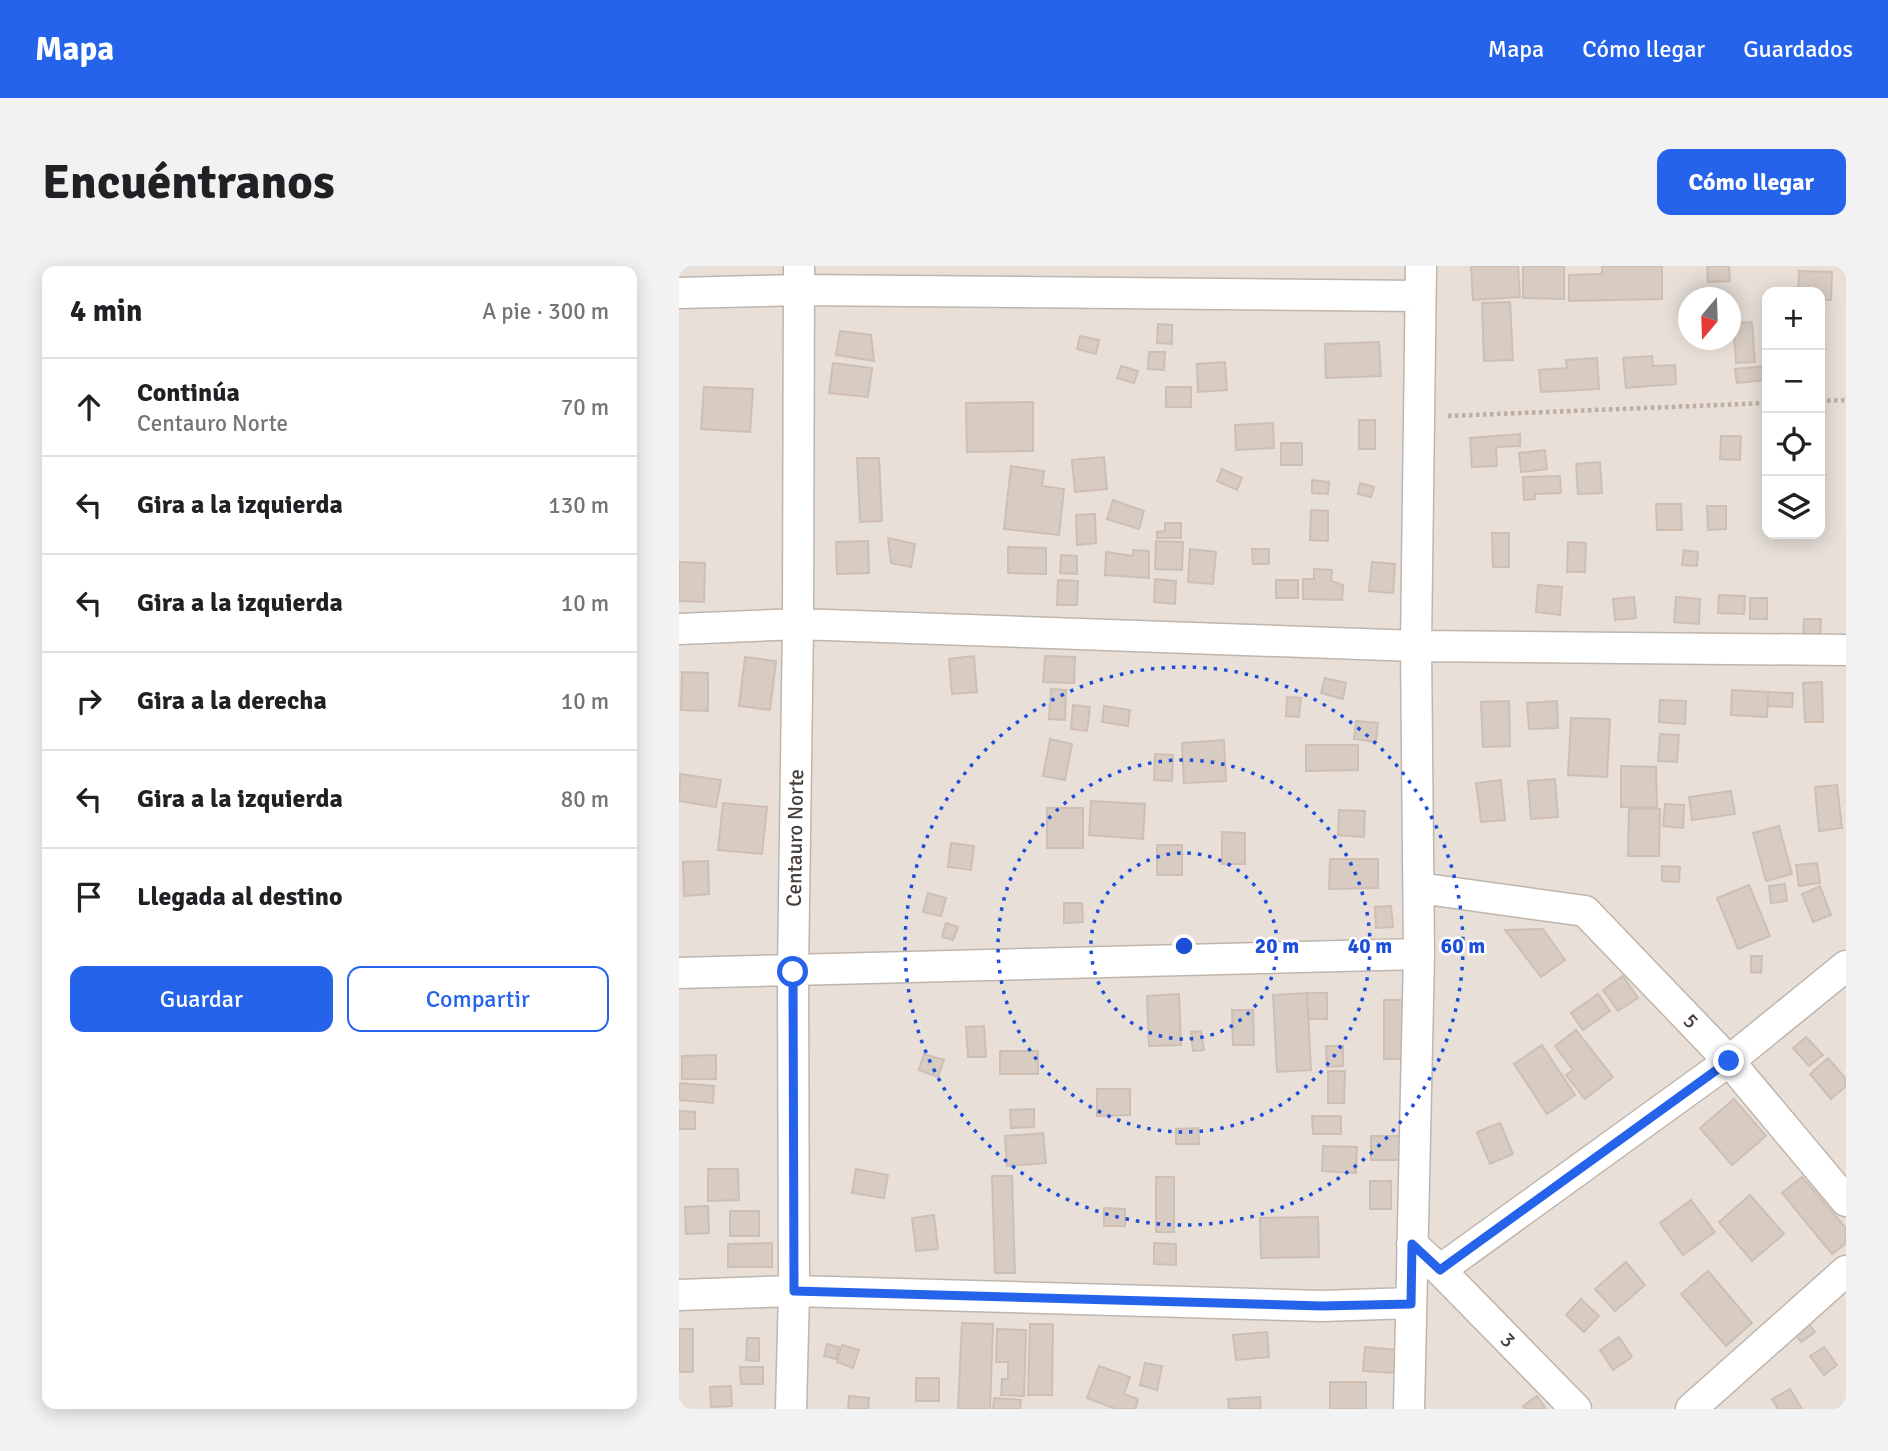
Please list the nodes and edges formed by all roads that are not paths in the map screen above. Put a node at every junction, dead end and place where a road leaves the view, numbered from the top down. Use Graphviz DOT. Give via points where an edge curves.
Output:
graph roads {
  1 [pos="1421,266"];
  2 [pos="799,278"];
  3 [pos="679,293"];
  4 [pos="1419,296"];
  5 [pos="798,624"];
  6 [pos="679,629"];
  7 [pos="1416,646"];
  8 [pos="1846,650"];
  9 [pos="1419,888"];
  10 [pos="1419,954"];
  11 [pos="1846,966"];
  12 [pos="793,972"];
  13 [pos="679,973"];
  14 [pos="1729,1061"];
  15 [pos="1846,1200"];
  16 [pos="1412,1244"];
  17 [pos="1440,1270"];
  18 [pos="1846,1271"];
  19 [pos="794,1291"];
  20 [pos="679,1295"];
  21 [pos="1411,1304"];
  22 [pos="791,1409"];
  23 [pos="1409,1409"];
  24 [pos="1576,1409"];
  25 [pos="1691,1409"];
  1 -- 4 [label="street"];
  2 -- 3 [label="street"];
  2 -- 4 [label="street"];
  2 -- 5 [label="street, Centauro Norte"];
  4 -- 7 [label="street"];
  5 -- 6 [label="street"];
  5 -- 7 [label="street"];
  5 -- 12 [label="street, Centauro Norte"];
  7 -- 8 [label="street"];
  7 -- 9 [label="street"];
  9 -- 10 [label="street"];
  9 -- 14 [label="street, 5" via="1585,911"];
  10 -- 12 [label="street"];
  10 -- 16 [label="street"];
  11 -- 14 [label="street"];
  12 -- 13 [label="street"];
  12 -- 19 [label="street, Centauro Norte"];
  14 -- 15 [label="street, 5"];
  14 -- 17 [label="street"];
  16 -- 17 [label="street, 3"];
  16 -- 21 [label="street"];
  17 -- 24 [label="street, 3"];
  18 -- 25 [label="street"];
  19 -- 20 [label="street"];
  19 -- 21 [label="street" via="1322,1306"];
  19 -- 22 [label="street, Centauro Norte"];
  21 -- 23 [label="street"];
}
